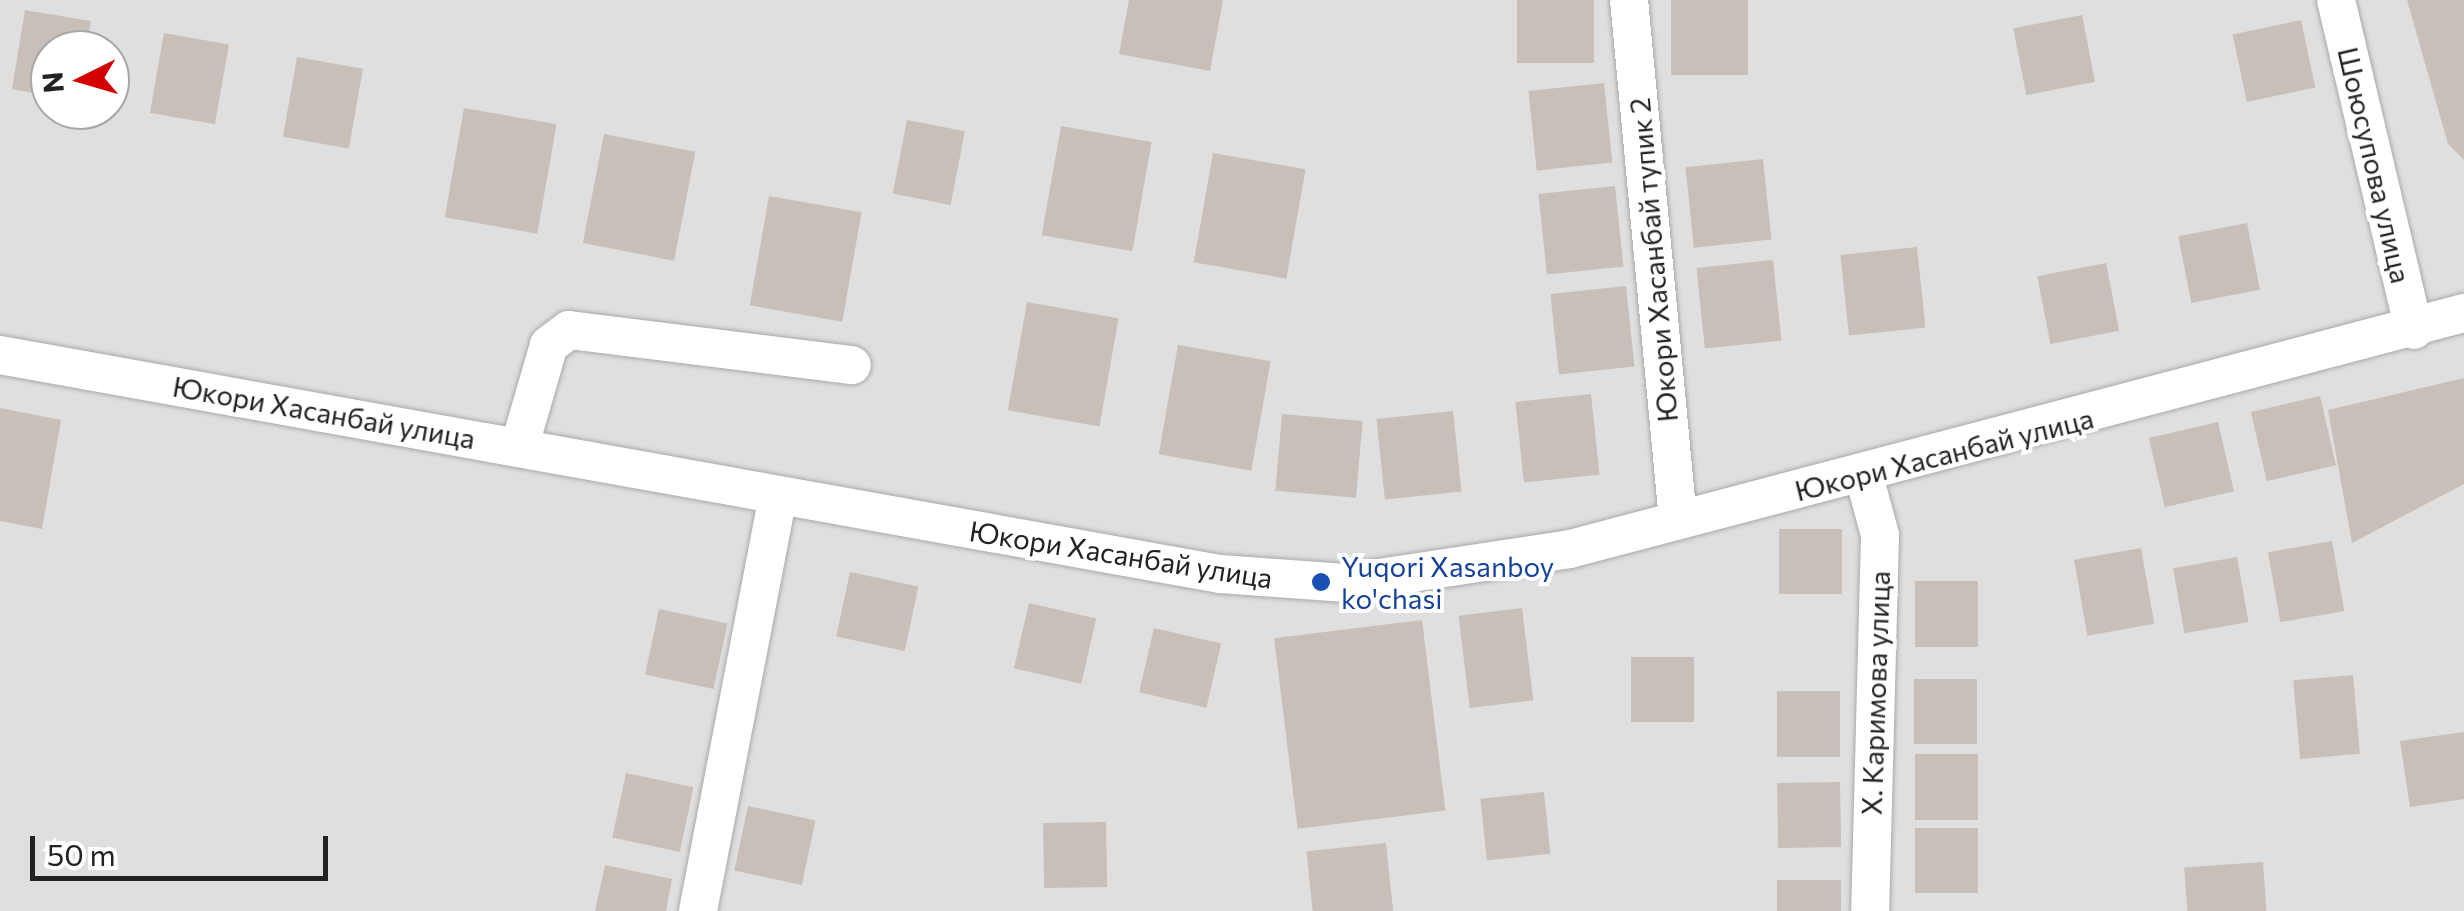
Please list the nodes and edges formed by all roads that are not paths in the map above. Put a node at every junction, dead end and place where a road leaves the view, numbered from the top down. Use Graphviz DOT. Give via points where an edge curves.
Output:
graph roads {
  1 [pos="1628,0"];
  2 [pos="2336,0"];
  3 [pos="2464,314"];
  4 [pos="2414,330"];
  5 [pos="0,354"];
  6 [pos="852,365"];
  7 [pos="519,448"];
  8 [pos="1864,476"];
  9 [pos="778,496"];
  10 [pos="1678,520"];
  11 [pos="698,911"];
  12 [pos="1870,911"];
  1 -- 10 [label="street, Юкори Хасанбай тупик 2"];
  2 -- 4 [label="street, Шоюсупова улица"];
  3 -- 4 [label="street, Юкори Хасанбай улица"];
  4 -- 8 [label="street, Юкори Хасанбай улица"];
  5 -- 7 [label="street, Юкори Хасанбай улица"];
  6 -- 7 [label="street" via="569,330 549,345"];
  7 -- 9 [label="street, Юкори Хасанбай улица"];
  8 -- 10 [label="street, Юкори Хасанбай улица"];
  8 -- 12 [label="street, Х. Каримова улица" via="1880,535"];
  9 -- 10 [label="street, Юкори Хасанбай улица" via="1220,574 1333,583 1472,570"];
  9 -- 11 [label="street"];
}
